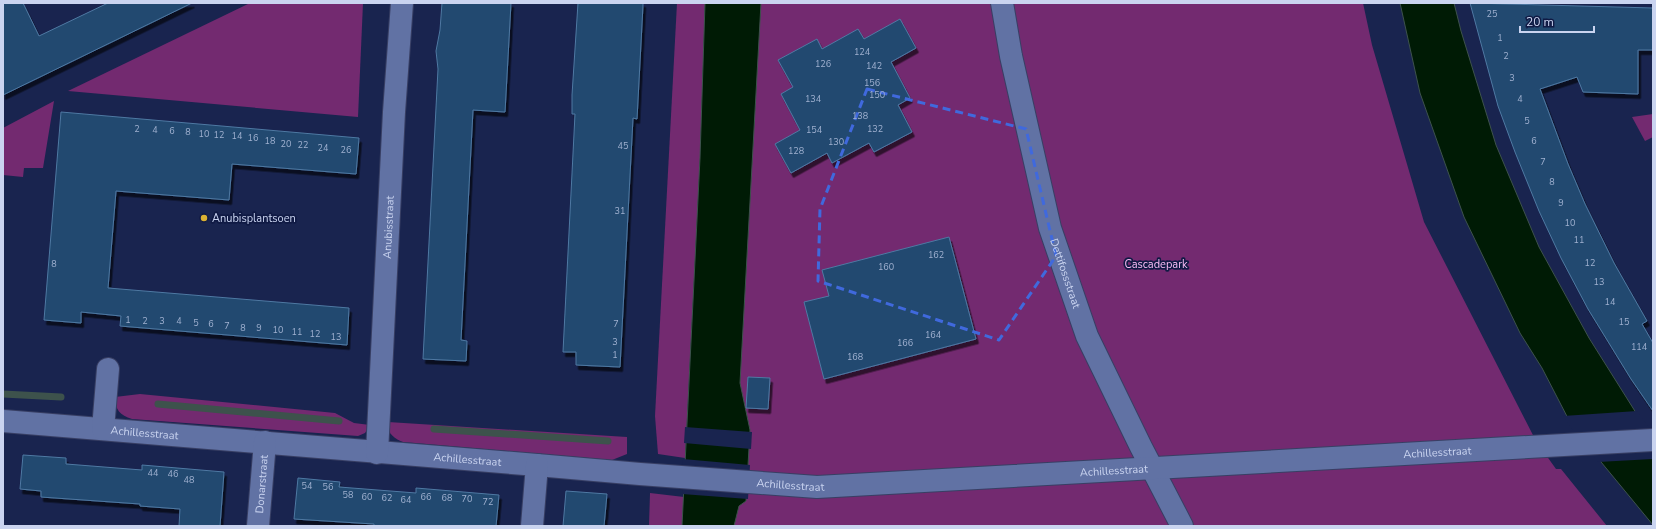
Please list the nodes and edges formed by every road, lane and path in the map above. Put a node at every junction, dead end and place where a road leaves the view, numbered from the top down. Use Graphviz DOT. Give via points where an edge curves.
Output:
graph roads {
  1 [pos="402,3"];
  2 [pos="1002,3"];
  3 [pos="108,369"];
  4 [pos="3,422"];
  5 [pos="103,429"];
  6 [pos="1653,440"];
  7 [pos="265,442"];
  8 [pos="377,453"];
  9 [pos="537,464"];
  10 [pos="1153,469"];
  11 [pos="258,526"];
  12 [pos="532,526"];
  13 [pos="1182,526"];
  1 -- 8 [label="street, Anubisstraat"];
  2 -- 10 [label="street, Dettifossstraat" via="1011,56 1050,228 1086,336"];
  3 -- 5 [label="street"];
  4 -- 5 [label="street, Achillesstraat"];
  5 -- 7 [label="street, Achillesstraat"];
  6 -- 10 [label="street, Achillesstraat"];
  7 -- 8 [label="street, Achillesstraat"];
  7 -- 11 [label="street, Donarstraat"];
  8 -- 9 [label="street, Achillesstraat"];
  9 -- 10 [label="street, Achillesstraat" via="817,487"];
  9 -- 12 [label="street"];
  10 -- 13 [label="street, Dettifossstraat"];
}
